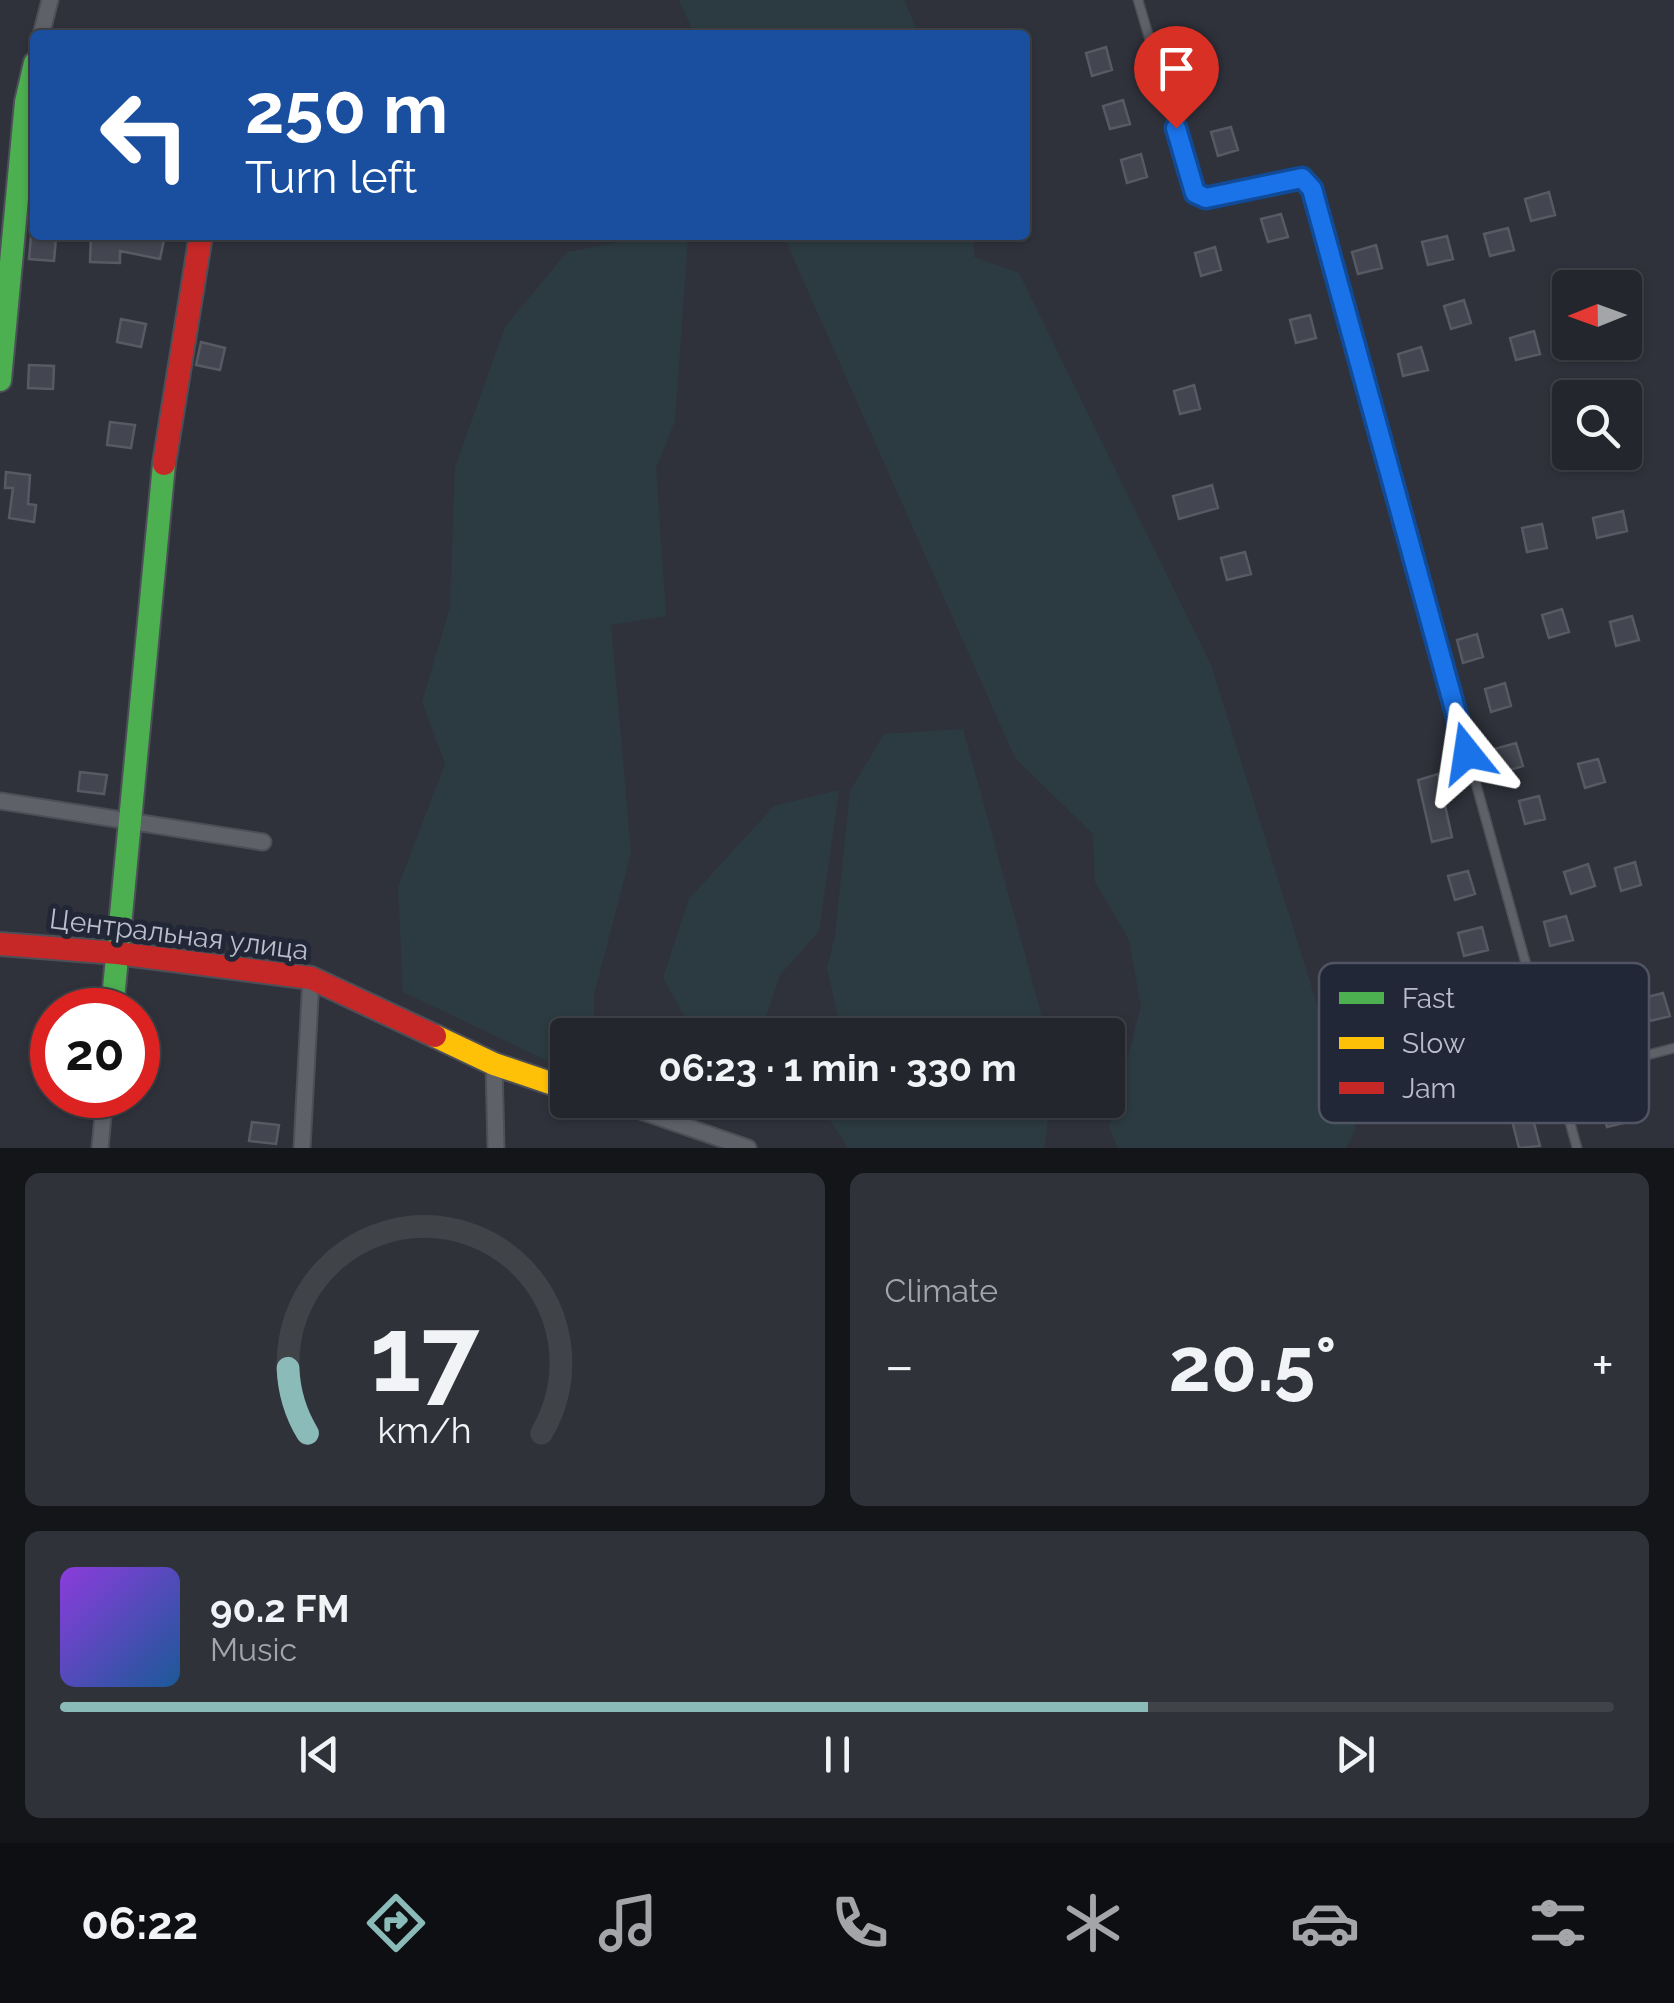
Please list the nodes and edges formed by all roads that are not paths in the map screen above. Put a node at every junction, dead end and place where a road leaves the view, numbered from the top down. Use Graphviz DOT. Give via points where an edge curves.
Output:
graph roads {
  1 [pos="50,0"];
  2 [pos="1138,0"];
  3 [pos="43,30"];
  4 [pos="30,85"];
  5 [pos="200,240"];
  6 [pos="4,280"];
  7 [pos="0,380"];
  8 [pos="0,801"];
  9 [pos="130,820"];
  10 [pos="263,842"];
  11 [pos="0,944"];
  12 [pos="117,953"];
  13 [pos="1525,963"];
  14 [pos="312,978"];
  15 [pos="114,988"];
  16 [pos="1674,1048"];
  17 [pos="1649,1055"];
  18 [pos="494,1064"];
  19 [pos="550,1083"];
  20 [pos="103,1118"];
  21 [pos="661,1118"];
  22 [pos="1570,1123"];
  23 [pos="100,1148"];
  24 [pos="302,1148"];
  25 [pos="496,1148"];
  26 [pos="748,1148"];
  27 [pos="1577,1148"];
  1 -- 3 [label="street"];
  2 -- 13 [label="lane" via="1195,193 1206,198 1302,178 1312,189"];
  4 -- 6 [label="street"];
  5 -- 9 [label="street" via="162,475"];
  6 -- 7 [label="street"];
  8 -- 9 [label="street"];
  9 -- 10 [label="street"];
  9 -- 12 [label="street"];
  11 -- 12 [label="street, Центральная улица"];
  12 -- 14 [label="street, Центральная улица"];
  12 -- 15 [label="street"];
  14 -- 18 [label="street, Центральная улица"];
  14 -- 24 [label="street"];
  16 -- 17 [label="lane"];
  18 -- 19 [label="street, Центральная улица"];
  18 -- 25 [label="street"];
  20 -- 23 [label="street"];
  21 -- 26 [label="street"];
  22 -- 27 [label="lane"];
}
